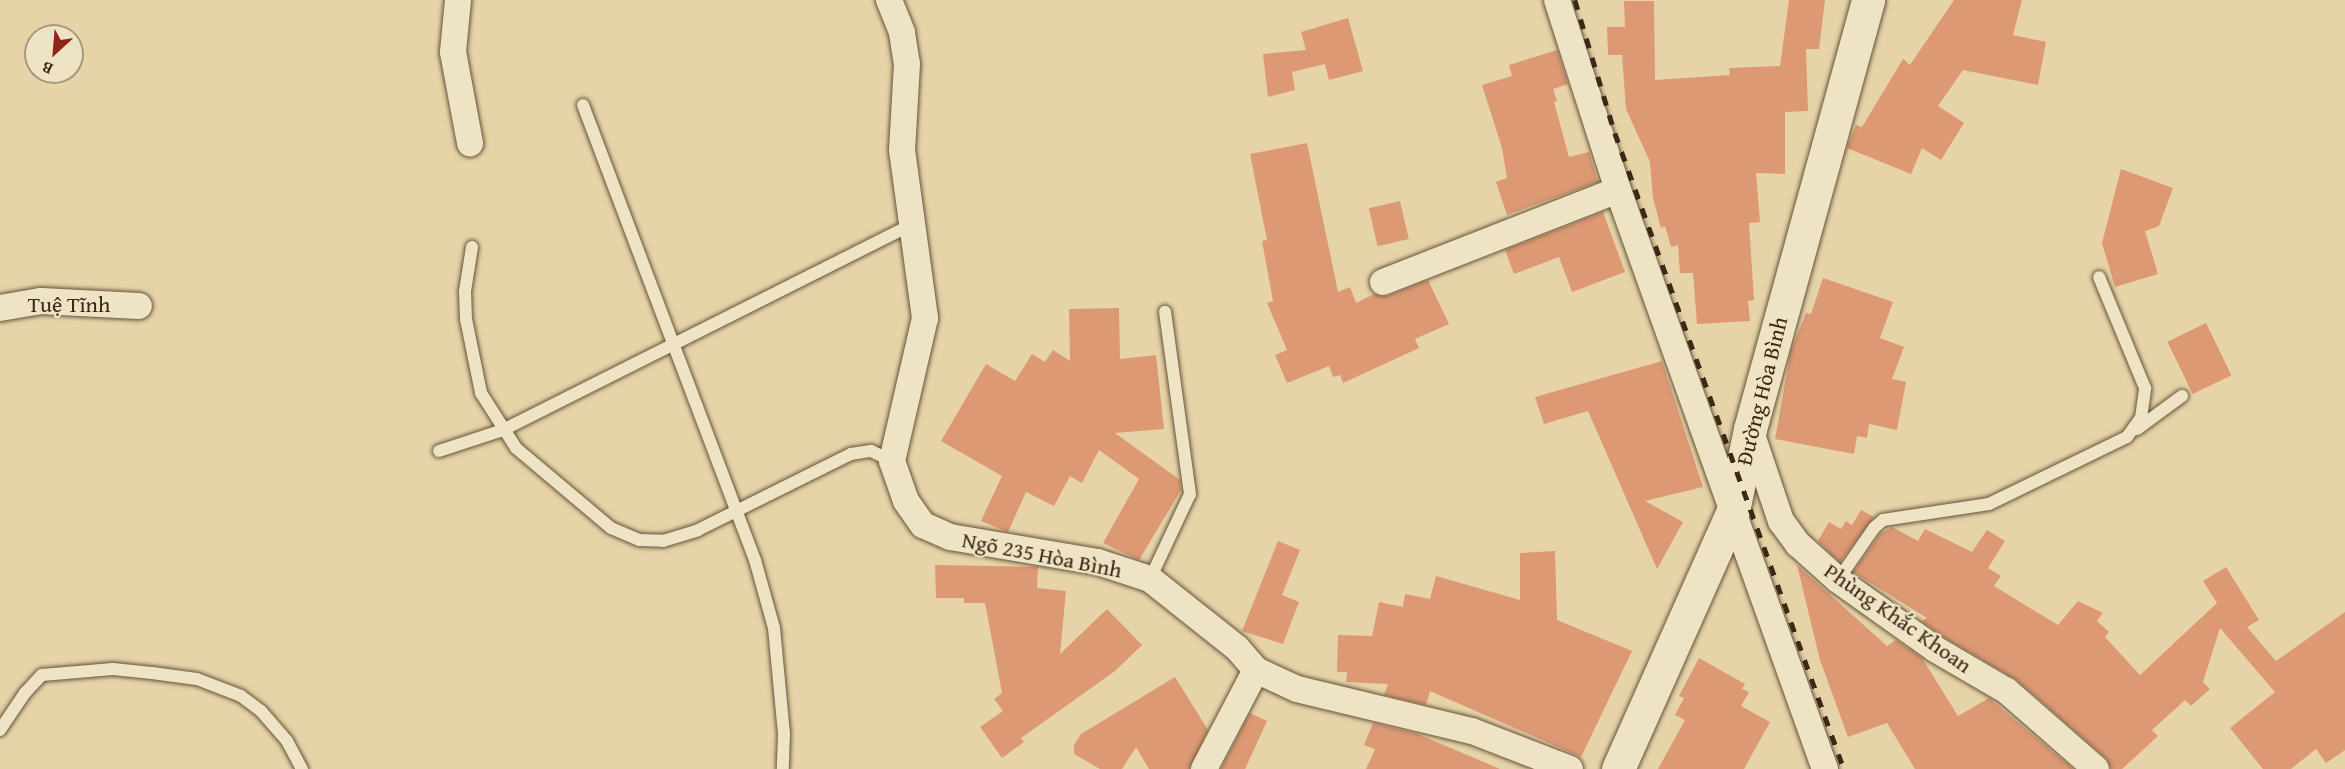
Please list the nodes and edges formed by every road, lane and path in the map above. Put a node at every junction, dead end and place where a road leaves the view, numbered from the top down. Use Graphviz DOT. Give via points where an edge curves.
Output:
graph roads {
  1 [pos="458,0"];
  2 [pos="889,0"];
  3 [pos="1557,0"];
  4 [pos="1868,0"];
  5 [pos="583,105"];
  6 [pos="470,143"];
  7 [pos="1618,190"];
  8 [pos="912,224"];
  9 [pos="472,247"];
  10 [pos="2099,277"];
  11 [pos="1383,282"];
  12 [pos="139,306"];
  13 [pos="0,308"];
  14 [pos="1165,312"];
  15 [pos="674,344"];
  16 [pos="2182,396"];
  17 [pos="503,429"];
  18 [pos="1750,429"];
  19 [pos="2127,437"];
  20 [pos="439,451"];
  21 [pos="892,461"];
  22 [pos="736,511"];
  23 [pos="1733,512"];
  24 [pos="1150,579"];
  25 [pos="1838,580"];
  26 [pos="1256,670"];
  27 [pos="0,730"];
  28 [pos="303,769"];
  29 [pos="783,769"];
  30 [pos="1204,769"];
  31 [pos="1570,769"];
  32 [pos="1618,769"];
  33 [pos="1825,769"];
  34 [pos="2096,769"];
  1 -- 6 [label="street" via="453,52"];
  2 -- 8 [label="street" via="902,33 907,64 902,150"];
  3 -- 7 [label="street"];
  4 -- 18 [label="street, Đường Hòa Bình"];
  5 -- 15 [label="lane"];
  7 -- 11 [label="street"];
  7 -- 23 [label="street"];
  8 -- 15 [label="lane"];
  8 -- 21 [label="street" via="925,318"];
  9 -- 17 [label="lane" via="465,291 471,356 481,393"];
  10 -- 19 [label="lane" via="2145,388 2141,418"];
  12 -- 13 [label="street, Tuệ Tĩnh" via="41,302"];
  14 -- 24 [label="lane" via="1190,494"];
  15 -- 17 [label="lane"];
  15 -- 22 [label="lane"];
  16 -- 19 [label="lane"];
  17 -- 20 [label="lane"];
  17 -- 22 [label="lane" via="516,448 584,508 611,528 639,540 663,541 698,530"];
  18 -- 23 [label="street, Đường Hòa Bình"];
  18 -- 25 [label="street, Phùng Khắc Khoan" via="1781,521 1798,544"];
  19 -- 25 [label="lane" via="1989,504 1883,520"];
  21 -- 22 [label="lane" via="871,452 851,454"];
  21 -- 24 [label="street, Ngõ 235 Hòa Bình" via="906,501 922,525 950,537 1098,562"];
  22 -- 29 [label="lane" via="774,628 784,733"];
  23 -- 32 [label="street, Đường Hòa Bình"];
  23 -- 33 [label="street"];
  24 -- 26 [label="street, Ngõ 235 Hòa Bình" via="1237,648"];
  25 -- 34 [label="street, Phùng Khắc Khoan" via="1935,649 2007,691"];
  26 -- 30 [label="street"];
  26 -- 31 [label="street, Ngõ 235 Hòa Bình" via="1297,689 1472,731"];
  27 -- 28 [label="lane" via="24,693 42,675 101,669 152,673 197,679 241,696 261,711 287,741"];
}
